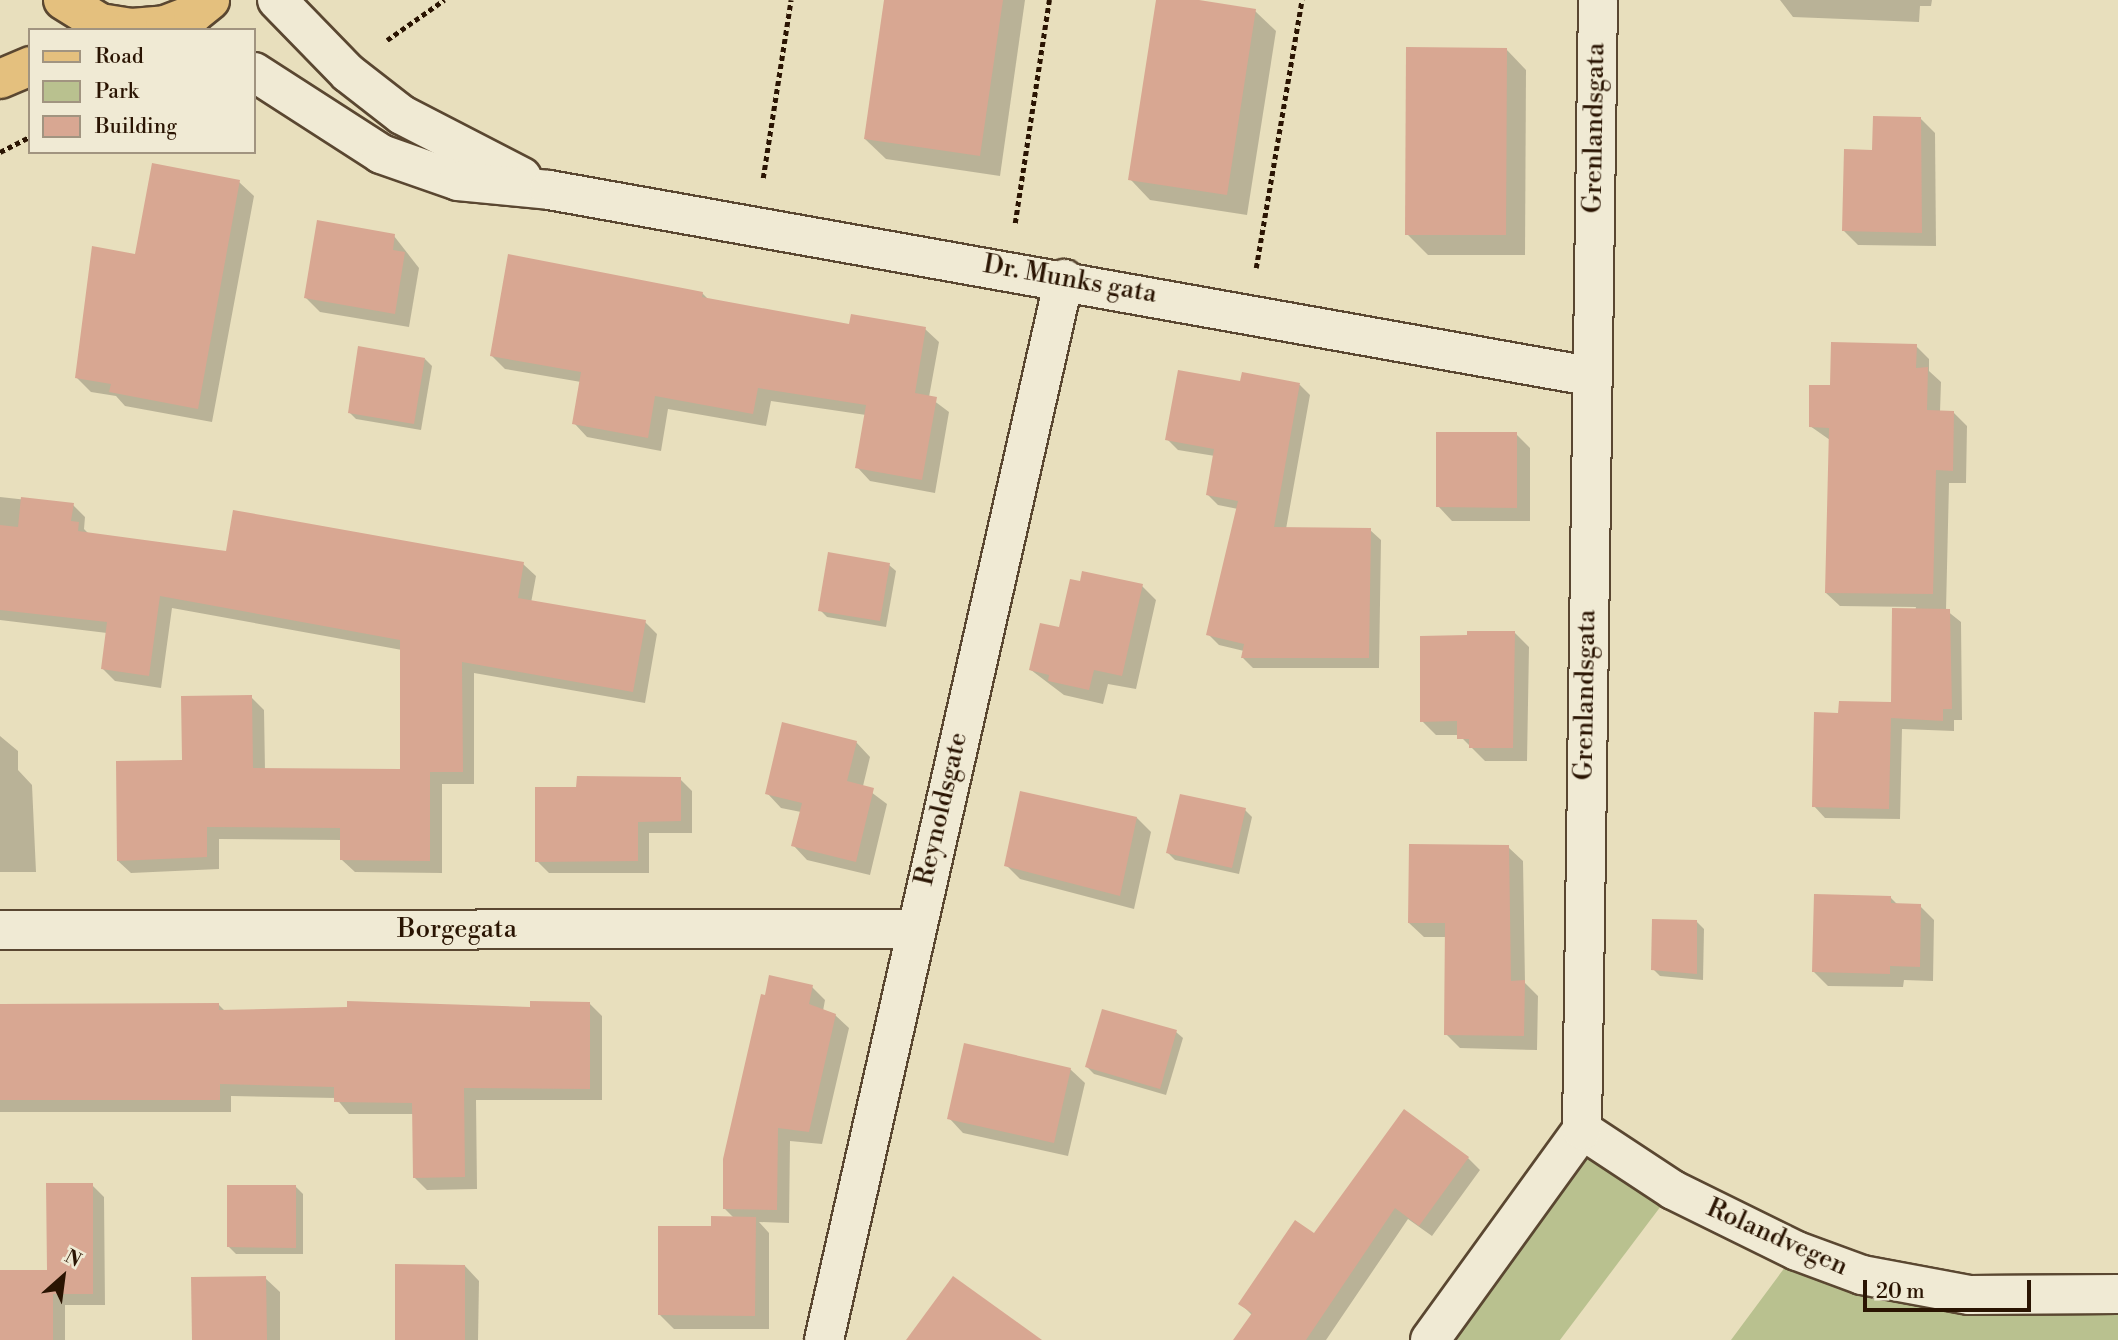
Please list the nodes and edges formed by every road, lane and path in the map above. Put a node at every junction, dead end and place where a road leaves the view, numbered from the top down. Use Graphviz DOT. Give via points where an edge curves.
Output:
graph roads {
  1 [pos="63,0"];
  2 [pos="210,0"];
  3 [pos="277,0"];
  4 [pos="444,0"];
  5 [pos="791,0"];
  6 [pos="1049,0"];
  7 [pos="1302,0"];
  8 [pos="1598,0"];
  9 [pos="151,28"];
  10 [pos="383,44"];
  11 [pos="28,67"];
  12 [pos="256,73"];
  13 [pos="0,79"];
  14 [pos="28,138"];
  15 [pos="0,152"];
  16 [pos="549,190"];
  17 [pos="760,192"];
  18 [pos="1007,269"];
  19 [pos="1064,279"];
  20 [pos="1248,314"];
  21 [pos="1589,376"];
  22 [pos="914,929"];
  23 [pos="0,930"];
  24 [pos="1582,1129"];
  25 [pos="2118,1294"];
  26 [pos="824,1340"];
  27 [pos="1430,1340"];
  1 -- 9 [label="main road" via="100,23"];
  2 -- 9 [label="main road" via="193,14"];
  3 -- 16 [label="street" via="348,73 402,115 468,153"];
  4 -- 10 [label="path"];
  5 -- 17 [label="path"];
  6 -- 18 [label="path"];
  7 -- 20 [label="path"];
  8 -- 21 [label="street, Grenlandsgata"];
  11 -- 13 [label="main road"];
  12 -- 16 [label="street" via="381,154 458,181"];
  14 -- 15 [label="path"];
  16 -- 18 [label="street, Dr. Munks gata"];
  18 -- 19 [label="street, Dr. Munks gata"];
  19 -- 20 [label="street, Dr. Munks gata"];
  19 -- 22 [label="street, Reynoldsgate"];
  20 -- 21 [label="street, Dr. Munks gata"];
  21 -- 24 [label="street, Grenlandsgata"];
  22 -- 23 [label="street, Borgegata"];
  22 -- 26 [label="street, Reynoldsgate"];
  24 -- 25 [label="street, Rolandvegen" via="1673,1190 1797,1251 1862,1275 1969,1295"];
  24 -- 27 [label="street"];
}
